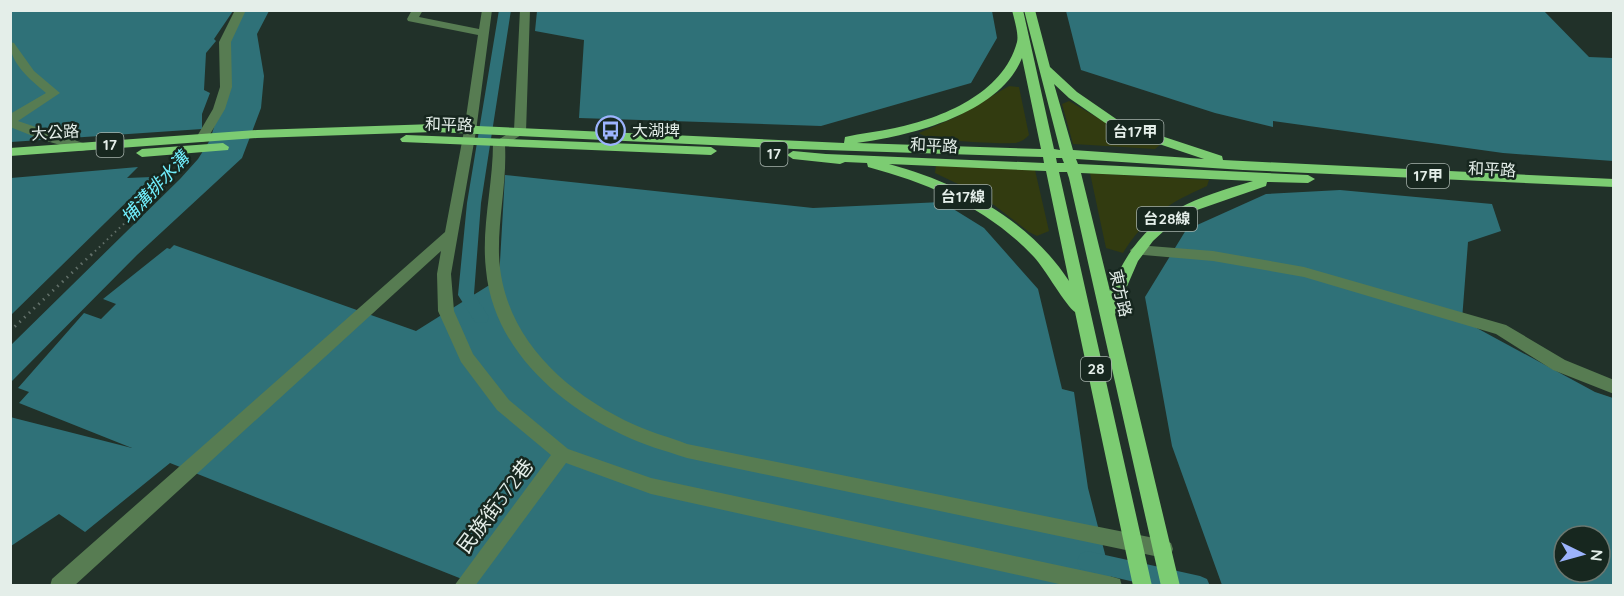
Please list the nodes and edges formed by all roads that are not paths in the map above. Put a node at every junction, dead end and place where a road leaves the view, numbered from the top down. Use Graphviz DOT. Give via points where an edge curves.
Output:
graph roads {
  1 [pos="241,10"];
  2 [pos="418,10"];
  3 [pos="487,10"];
  4 [pos="525,10"];
  5 [pos="1017,10"];
  6 [pos="1029,10"];
  7 [pos="484,33"];
  8 [pos="1023,37"];
  9 [pos="10,45"];
  10 [pos="1043,67"];
  11 [pos="10,121"];
  12 [pos="520,132"];
  13 [pos="472,136"];
  14 [pos="499,139"];
  15 [pos="203,141"];
  16 [pos="81,147"];
  17 [pos="793,150"];
  18 [pos="10,152"];
  19 [pos="1049,160"];
  20 [pos="1070,161"];
  21 [pos="10,162"];
  22 [pos="1243,166"];
  23 [pos="1272,179"];
  24 [pos="1614,183"];
  25 [pos="1614,190"];
  26 [pos="451,234"];
  27 [pos="1137,250"];
  28 [pos="1108,314"];
  29 [pos="1086,320"];
  30 [pos="1614,387"];
  31 [pos="562,454"];
  32 [pos="1134,543"];
  33 [pos="1164,549"];
  34 [pos="59,585"];
  35 [pos="464,585"];
  36 [pos="1113,585"];
  37 [pos="1143,585"];
  38 [pos="1171,585"];
  1 -- 15 [label="lane" via="225,42 226,87"];
  2 -- 7 [label="lane" via="412,19"];
  3 -- 7 [label="lane"];
  4 -- 12 [label="lane"];
  5 -- 8 [label="main road"];
  6 -- 10 [label="main road, 東方路"];
  7 -- 13 [label="lane"];
  8 -- 17 [label="main road" via="1019,56 1003,80 947,116 909,130"];
  8 -- 19 [label="main road"];
  9 -- 11 [label="lane" via="30,73 54,93"];
  10 -- 20 [label="main road, 東方路"];
  10 -- 22 [label="main road, 台17甲" via="1073,95 1118,126"];
  11 -- 16 [label="lane"];
  12 -- 14 [label="lane"];
  12 -- 17 [label="main road, 和平路 / 17"];
  13 -- 14 [label="main road, 和平路 / 17"];
  13 -- 15 [label="main road, 和平路 / 17"];
  13 -- 26 [label="lane"];
  14 -- 17 [label="main road, 和平路 / 17"];
  14 -- 32 [label="lane" via="501,162 493,270 501,308 526,353 576,398 624,428 687,451"];
  15 -- 16 [label="main road, 大公路 / 17"];
  15 -- 21 [label="main road, 大公路 / 17"];
  16 -- 18 [label="main road, 大公路 / 17"];
  17 -- 19 [label="main road, 和平路 / 17"];
  17 -- 29 [label="main road, 台17線" via="875,165 934,183 987,209 1034,246 1054,268"];
  19 -- 20 [label="main road, 和平路 / 17"];
  19 -- 29 [label="main road, 28"];
  20 -- 22 [label="main road, 和平路 / 17甲"];
  20 -- 23 [label="main road, 和平路 / 17甲"];
  20 -- 28 [label="main road, 東方路 / 28"];
  22 -- 24 [label="main road, 和平路 / 17甲"];
  23 -- 25 [label="main road, 和平路 / 17甲"];
  23 -- 27 [label="main road, 台28線" via="1167,219"];
  26 -- 31 [label="lane" via="444,274 446,311 467,358 503,405"];
  26 -- 34 [label="lane"];
  27 -- 28 [label="main road, 台28線"];
  27 -- 30 [label="lane" via="1213,256 1304,272 1501,329 1558,365"];
  28 -- 33 [label="main road, 東方路 / 28"];
  29 -- 32 [label="main road, 28"];
  31 -- 35 [label="lane, 民族街372巷"];
  31 -- 36 [label="lane" via="651,486"];
  32 -- 33 [label="lane"];
  32 -- 37 [label="main road, 28"];
  33 -- 38 [label="main road, 東方路 / 28"];
}
